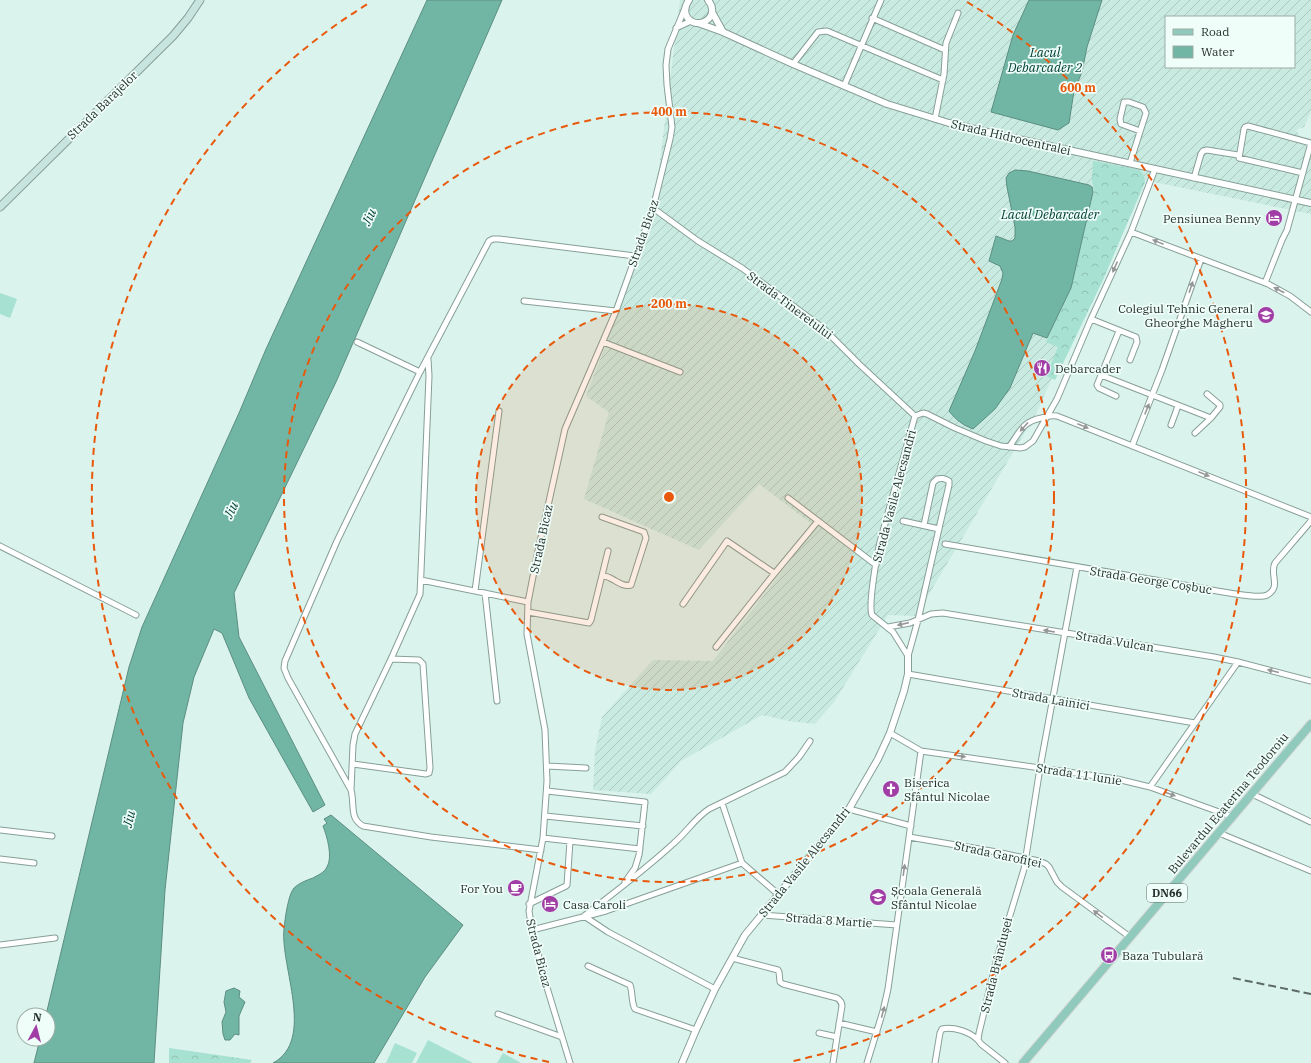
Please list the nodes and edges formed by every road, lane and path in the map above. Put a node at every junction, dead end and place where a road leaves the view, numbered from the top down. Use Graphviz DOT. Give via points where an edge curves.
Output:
graph roads {
  1 [pos="200,0"];
  2 [pos="689,0"];
  3 [pos="881,0"];
  4 [pos="710,2"];
  5 [pos="685,7"];
  6 [pos="712,12"];
  7 [pos="958,13"];
  8 [pos="872,18"];
  9 [pos="691,21"];
  10 [pos="698,23"];
  11 [pos="676,28"];
  12 [pos="723,32"];
  13 [pos="861,45"];
  14 [pos="945,50"];
  15 [pos="793,64"];
  16 [pos="943,80"];
  17 [pos="844,86"];
  18 [pos="935,119"];
  19 [pos="1140,131"];
  20 [pos="1311,143"];
  21 [pos="1238,155"];
  22 [pos="1130,163"];
  23 [pos="1155,169"];
  24 [pos="1303,172"];
  25 [pos="1194,178"];
  26 [pos="1296,200"];
  27 [pos="1311,203"];
  28 [pos="0,206"];
  29 [pos="653,208"];
  30 [pos="1131,232"];
  31 [pos="635,256"];
  32 [pos="1200,259"];
  33 [pos="1265,283"];
  34 [pos="524,301"];
  35 [pos="616,311"];
  36 [pos="1311,312"];
  37 [pos="1091,319"];
  38 [pos="1119,331"];
  39 [pos="357,342"];
  40 [pos="603,342"];
  41 [pos="428,358"];
  42 [pos="1130,360"];
  43 [pos="420,372"];
  44 [pos="680,372"];
  45 [pos="1101,375"];
  46 [pos="1207,394"];
  47 [pos="1152,395"];
  48 [pos="1116,396"];
  49 [pos="1178,406"];
  50 [pos="499,411"];
  51 [pos="916,416"];
  52 [pos="1046,417"];
  53 [pos="1211,418"];
  54 [pos="1171,425"];
  55 [pos="1195,433"];
  56 [pos="1132,446"];
  57 [pos="1009,447"];
  58 [pos="788,498"];
  59 [pos="602,517"];
  60 [pos="1311,517"];
  61 [pos="1311,520"];
  62 [pos="818,521"];
  63 [pos="903,521"];
  64 [pos="924,525"];
  65 [pos="939,529"];
  66 [pos="945,544"];
  67 [pos="0,546"];
  68 [pos="608,551"];
  69 [pos="876,565"];
  70 [pos="1077,567"];
  71 [pos="774,573"];
  72 [pos="602,576"];
  73 [pos="421,580"];
  74 [pos="474,591"];
  75 [pos="485,593"];
  76 [pos="528,602"];
  77 [pos="682,604"];
  78 [pos="528,612"];
  79 [pos="136,615"];
  80 [pos="918,620"];
  81 [pos="888,627"];
  82 [pos="1065,633"];
  83 [pos="716,647"];
  84 [pos="908,656"];
  85 [pos="391,659"];
  86 [pos="1238,662"];
  87 [pos="908,674"];
  88 [pos="1311,681"];
  89 [pos="1053,699"];
  90 [pos="496,701"];
  91 [pos="1194,723"];
  92 [pos="1311,724"];
  93 [pos="890,733"];
  94 [pos="810,742"];
  95 [pos="921,751"];
  96 [pos="353,764"];
  97 [pos="547,766"];
  98 [pos="586,768"];
  99 [pos="1040,768"];
  100 [pos="1150,787"];
  101 [pos="351,790"];
  102 [pos="547,791"];
  103 [pos="1252,794"];
  104 [pos="722,803"];
  105 [pos="849,809"];
  106 [pos="545,816"];
  107 [pos="1233,817"];
  108 [pos="1311,822"];
  109 [pos="643,826"];
  110 [pos="911,826"];
  111 [pos="0,830"];
  112 [pos="1219,833"];
  113 [pos="52,836"];
  114 [pos="909,837"];
  115 [pos="543,838"];
  116 [pos="570,841"];
  117 [pos="640,849"];
  118 [pos="541,850"];
  119 [pos="1026,858"];
  120 [pos="0,859"];
  121 [pos="34,863"];
  122 [pos="742,863"];
  123 [pos="1311,871"];
  124 [pos="623,886"];
  125 [pos="778,894"];
  126 [pos="529,904"];
  127 [pos="761,915"];
  128 [pos="584,916"];
  129 [pos="897,925"];
  130 [pos="532,930"];
  131 [pos="1130,937"];
  132 [pos="55,938"];
  133 [pos="0,945"];
  134 [pos="732,958"];
  135 [pos="588,966"];
  136 [pos="715,989"];
  137 [pos="498,1014"];
  138 [pos="839,1023"];
  139 [pos="696,1030"];
  140 [pos="877,1032"];
  141 [pos="819,1033"];
  142 [pos="562,1037"];
  143 [pos="837,1037"];
  144 [pos="978,1040"];
  145 [pos="570,1063"];
  146 [pos="682,1063"];
  147 [pos="833,1063"];
  148 [pos="867,1063"];
  149 [pos="935,1063"];
  150 [pos="1005,1063"];
  151 [pos="1024,1063"];
  1 -- 28 [label="main road, Strada Barajelor" via="173,36"];
  2 -- 5 [label="street"];
  3 -- 8 [label="street"];
  4 -- 6 [label="street"];
  5 -- 9 [label="street" via="686,15"];
  5 -- 11 [label="street, Strada Bicaz"];
  6 -- 10 [label="street" via="709,19"];
  6 -- 12 [label="street"];
  7 -- 14 [label="street"];
  8 -- 13 [label="street"];
  8 -- 14 [label="street"];
  9 -- 10 [label="street, Strada Hidrocentralei"];
  9 -- 11 [label="street"];
  10 -- 12 [label="street, Strada Hidrocentralei"];
  11 -- 29 [label="street, Strada Bicaz" via="668,49 666,65 672,126"];
  12 -- 15 [label="street, Strada Hidrocentralei"];
  13 -- 15 [label="street" via="821,31"];
  13 -- 16 [label="street"];
  13 -- 17 [label="street"];
  14 -- 16 [label="street"];
  15 -- 17 [label="street, Strada Hidrocentralei"];
  16 -- 18 [label="street"];
  17 -- 18 [label="street, Strada Hidrocentralei" via="887,104"];
  18 -- 22 [label="street, Strada Hidrocentralei" via="1018,140"];
  19 -- 19 [label="street" via="1145,110 1143,107 1124,102 1121,124"];
  19 -- 22 [label="street"];
  20 -- 21 [label="street" via="1248,126 1244,129"];
  20 -- 24 [label="street"];
  21 -- 24 [label="street" via="1242,160"];
  21 -- 25 [label="street" via="1203,151"];
  22 -- 23 [label="street, Strada Hidrocentralei"];
  23 -- 25 [label="street, Strada Hidrocentralei"];
  23 -- 30 [label="street"];
  24 -- 26 [label="street"];
  25 -- 26 [label="street, Strada Hidrocentralei"];
  26 -- 27 [label="street, Strada Hidrocentralei"];
  26 -- 33 [label="street" via="1287,230"];
  29 -- 31 [label="street, Strada Bicaz"];
  29 -- 51 [label="street, Strada Tineretului" via="698,241 742,268 823,328"];
  32 -- 30 [label="street, one-way"];
  30 -- 37 [label="street, one-way"];
  31 -- 35 [label="street, Strada Bicaz"];
  31 -- 41 [label="street" via="493,239"];
  32 -- 33 [label="street"];
  47 -- 32 [label="street, one-way"];
  36 -- 33 [label="street, one-way" via="1290,296"];
  34 -- 35 [label="street"];
  35 -- 40 [label="street, Strada Bicaz"];
  37 -- 38 [label="street"];
  37 -- 52 [label="street" via="1057,399"];
  38 -- 42 [label="street" via="1137,339"];
  38 -- 45 [label="street"];
  39 -- 43 [label="street"];
  40 -- 44 [label="street"];
  40 -- 76 [label="street, Strada Bicaz" via="565,429"];
  41 -- 43 [label="street"];
  41 -- 73 [label="street"];
  43 -- 101 [label="street" via="337,541 285,661 284,668 288,678"];
  45 -- 47 [label="street"];
  45 -- 48 [label="street" via="1098,387"];
  46 -- 53 [label="street" via="1220,405"];
  47 -- 49 [label="street"];
  56 -- 47 [label="street, one-way"];
  49 -- 53 [label="street"];
  49 -- 54 [label="street"];
  50 -- 74 [label="street"];
  51 -- 57 [label="street, Strada Vasile Alecsandri" via="927,414 986,441"];
  51 -- 69 [label="street, Strada Vasile Alecsandri" via="895,486"];
  52 -- 56 [label="street, one-way" via="1057,416"];
  52 -- 57 [label="street, one-way" via="1024,425"];
  52 -- 57 [label="street" via="1029,445 1020,448"];
  53 -- 55 [label="street"];
  56 -- 60 [label="street, one-way"];
  58 -- 62 [label="street"];
  59 -- 72 [label="street" via="644,532 646,538 631,585 624,585"];
  61 -- 70 [label="street, Strada George Coșbuc" via="1275,563 1275,586 1273,591 1264,596"];
  62 -- 69 [label="street"];
  62 -- 71 [label="street"];
  63 -- 64 [label="street"];
  64 -- 65 [label="street"];
  64 -- 65 [label="street, Strada Vasile Alecsandri" via="933,483 942,478 949,481 949,485"];
  65 -- 80 [label="street, Strada Vasile Alecsandri"];
  66 -- 70 [label="street, Strada George Coșbuc"];
  67 -- 79 [label="street"];
  68 -- 72 [label="street"];
  69 -- 81 [label="street, Strada Vasile Alecsandri" via="871,612"];
  70 -- 82 [label="street, Strada Brândușei"];
  71 -- 77 [label="street" via="727,540"];
  71 -- 83 [label="street"];
  72 -- 78 [label="street" via="589,623"];
  73 -- 74 [label="street"];
  73 -- 85 [label="street" via="420,594"];
  74 -- 75 [label="street"];
  75 -- 76 [label="street"];
  75 -- 90 [label="street"];
  76 -- 78 [label="street, Strada Bicaz"];
  78 -- 97 [label="street, Strada Bicaz" via="527,634 545,730"];
  80 -- 81 [label="street, one-way"];
  82 -- 80 [label="street, Strada Vulcan, one-way" via="943,613 932,614"];
  80 -- 84 [label="street, Strada Vasile Alecsandri"];
  81 -- 84 [label="street, Strada Vasile Alecsandri" via="897,636"];
  82 -- 86 [label="street, Strada Vulcan"];
  82 -- 89 [label="street, Strada Brândușei"];
  84 -- 87 [label="street, Strada Vasile Alecsandri"];
  85 -- 96 [label="street" via="355,734"];
  85 -- 96 [label="street" via="419,660 423,664 429,773"];
  88 -- 86 [label="street, Strada Vulcan, one-way"];
  86 -- 91 [label="street"];
  87 -- 89 [label="street, Strada Lainici"];
  87 -- 93 [label="street, Strada Vasile Alecsandri"];
  89 -- 91 [label="street, Strada Lainici"];
  89 -- 99 [label="street, Strada Brândușei"];
  91 -- 100 [label="street"];
  92 -- 103 [label="main road, Bulevardul Ecaterina Teodoroiu / DN66"];
  93 -- 95 [label="street, Strada 11 Iunie"];
  93 -- 105 [label="street, Strada Vasile Alecsandri"];
  94 -- 104 [label="street" via="785,772"];
  95 -- 99 [label="street, Strada 11 Iunie, one-way"];
  95 -- 110 [label="street"];
  96 -- 101 [label="street"];
  97 -- 98 [label="street"];
  97 -- 102 [label="street, Strada Bicaz"];
  99 -- 100 [label="street, Strada 11 Iunie" via="1117,779"];
  99 -- 119 [label="street, Strada Brândușei"];
  100 -- 107 [label="street, Strada 11 Iunie, one-way"];
  101 -- 118 [label="street" via="354,819 363,826"];
  102 -- 106 [label="street, Strada Bicaz"];
  102 -- 109 [label="street" via="645,802"];
  103 -- 107 [label="main road, Bulevardul Ecaterina Teodoroiu / DN66"];
  103 -- 108 [label="street"];
  104 -- 122 [label="street"];
  104 -- 124 [label="street" via="702,813 674,843"];
  105 -- 110 [label="street"];
  105 -- 125 [label="street, Strada Vasile Alecsandri"];
  106 -- 109 [label="street"];
  106 -- 115 [label="street, Strada Bicaz"];
  107 -- 112 [label="main road, Bulevardul Ecaterina Teodoroiu / DN66"];
  109 -- 117 [label="street"];
  110 -- 114 [label="street"];
  111 -- 113 [label="street"];
  112 -- 123 [label="street"];
  112 -- 131 [label="main road, Bulevardul Ecaterina Teodoroiu / DN66"];
  114 -- 119 [label="street, Strada Garofiței"];
  129 -- 114 [label="street, one-way"];
  115 -- 116 [label="street"];
  115 -- 118 [label="street, Strada Bicaz"];
  116 -- 117 [label="street"];
  116 -- 126 [label="street" via="567,885"];
  117 -- 124 [label="street" via="635,868"];
  118 -- 126 [label="street, Strada Bicaz"];
  131 -- 119 [label="street, Strada Garofiței, one-way" via="1062,887 1046,864"];
  119 -- 144 [label="street, Strada Brândușei" via="997,958"];
  120 -- 121 [label="street"];
  122 -- 125 [label="street"];
  122 -- 128 [label="street" via="606,911"];
  124 -- 128 [label="street"];
  125 -- 127 [label="street, Strada Vasile Alecsandri"];
  126 -- 130 [label="street, Strada Bicaz"];
  127 -- 129 [label="street, Strada 8 Martie"];
  127 -- 134 [label="street, Strada Vasile Alecsandri"];
  128 -- 130 [label="street"];
  128 -- 136 [label="street" via="608,932"];
  140 -- 129 [label="street, one-way" via="888,989"];
  130 -- 142 [label="street, Strada Bicaz"];
  131 -- 151 [label="main road, Bulevardul Ecaterina Teodoroiu / DN66"];
  132 -- 133 [label="street"];
  134 -- 136 [label="street, Strada Vasile Alecsandri"];
  134 -- 138 [label="street" via="778,970 780,982 783,984 837,998 842,1002"];
  135 -- 139 [label="street" via="630,985 635,1009"];
  136 -- 139 [label="street, Strada Vasile Alecsandri"];
  137 -- 142 [label="street"];
  138 -- 140 [label="street"];
  138 -- 143 [label="street"];
  139 -- 146 [label="street, Strada Vasile Alecsandri"];
  140 -- 148 [label="street"];
  141 -- 143 [label="street"];
  142 -- 145 [label="street, Strada Bicaz"];
  143 -- 147 [label="street"];
  144 -- 149 [label="street" via="966,1032 942,1029"];
  144 -- 150 [label="street"];
}
